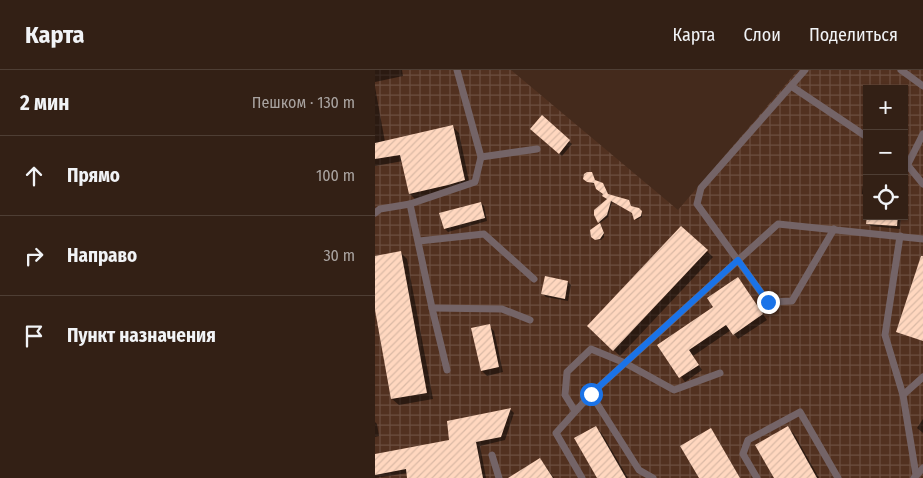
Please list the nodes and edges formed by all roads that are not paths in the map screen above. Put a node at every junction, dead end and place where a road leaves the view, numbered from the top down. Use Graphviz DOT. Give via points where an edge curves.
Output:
graph roads {
  1 [pos="457,70"];
  2 [pos="805,70"];
  3 [pos="901,70"];
  4 [pos="791,86"];
  5 [pos="923,86"];
  6 [pos="863,134"];
  7 [pos="923,134"];
  8 [pos="537,149"];
  9 [pos="481,157"];
  10 [pos="908,160"];
  11 [pos="908,165"];
  12 [pos="923,184"];
  13 [pos="410,204"];
  14 [pos="375,213"];
  15 [pos="833,229"];
  16 [pos="900,236"];
  17 [pos="923,239"];
  18 [pos="419,241"];
  19 [pos="738,260"];
  20 [pos="534,280"];
  21 [pos="432,308"];
  22 [pos="529,320"];
  23 [pos="625,363"];
  24 [pos="447,370"];
  25 [pos="720,373"];
  26 [pos="923,377"];
  27 [pos="591,394"];
  28 [pos="903,396"];
  29 [pos="575,411"];
  30 [pos="492,455"];
  31 [pos="923,468"];
  32 [pos="915,477"];
  33 [pos="499,478"];
  34 [pos="582,478"];
  35 [pos="653,478"];
  36 [pos="757,478"];
  37 [pos="838,478"];
  1 -- 9 [label="lane"];
  2 -- 4 [label="lane"];
  3 -- 5 [label="lane"];
  4 -- 6 [label="lane"];
  4 -- 19 [label="lane" via="701,188 697,204"];
  7 -- 10 [label="lane"];
  8 -- 9 [label="lane"];
  9 -- 13 [label="lane" via="475,182"];
  11 -- 12 [label="lane"];
  13 -- 14 [label="lane"];
  13 -- 18 [label="lane"];
  15 -- 16 [label="lane"];
  15 -- 19 [label="lane" via="778,224"];
  15 -- 19 [label="lane" via="792,301 768,302"];
  16 -- 17 [label="lane"];
  16 -- 28 [label="lane" via="885,335"];
  18 -- 20 [label="lane" via="484,234"];
  18 -- 21 [label="lane"];
  19 -- 23 [label="lane"];
  21 -- 22 [label="lane" via="502,309"];
  21 -- 24 [label="lane"];
  23 -- 25 [label="lane" via="674,390"];
  23 -- 27 [label="lane"];
  23 -- 29 [label="lane" via="591,349 567,372 565,395"];
  26 -- 28 [label="lane"];
  27 -- 29 [label="lane"];
  27 -- 35 [label="lane" via="639,470"];
  28 -- 32 [label="lane"];
  29 -- 34 [label="lane" via="556,433"];
  30 -- 33 [label="lane"];
  31 -- 32 [label="lane"];
  36 -- 37 [label="lane" via="743,454 748,440 799,412"];
}
